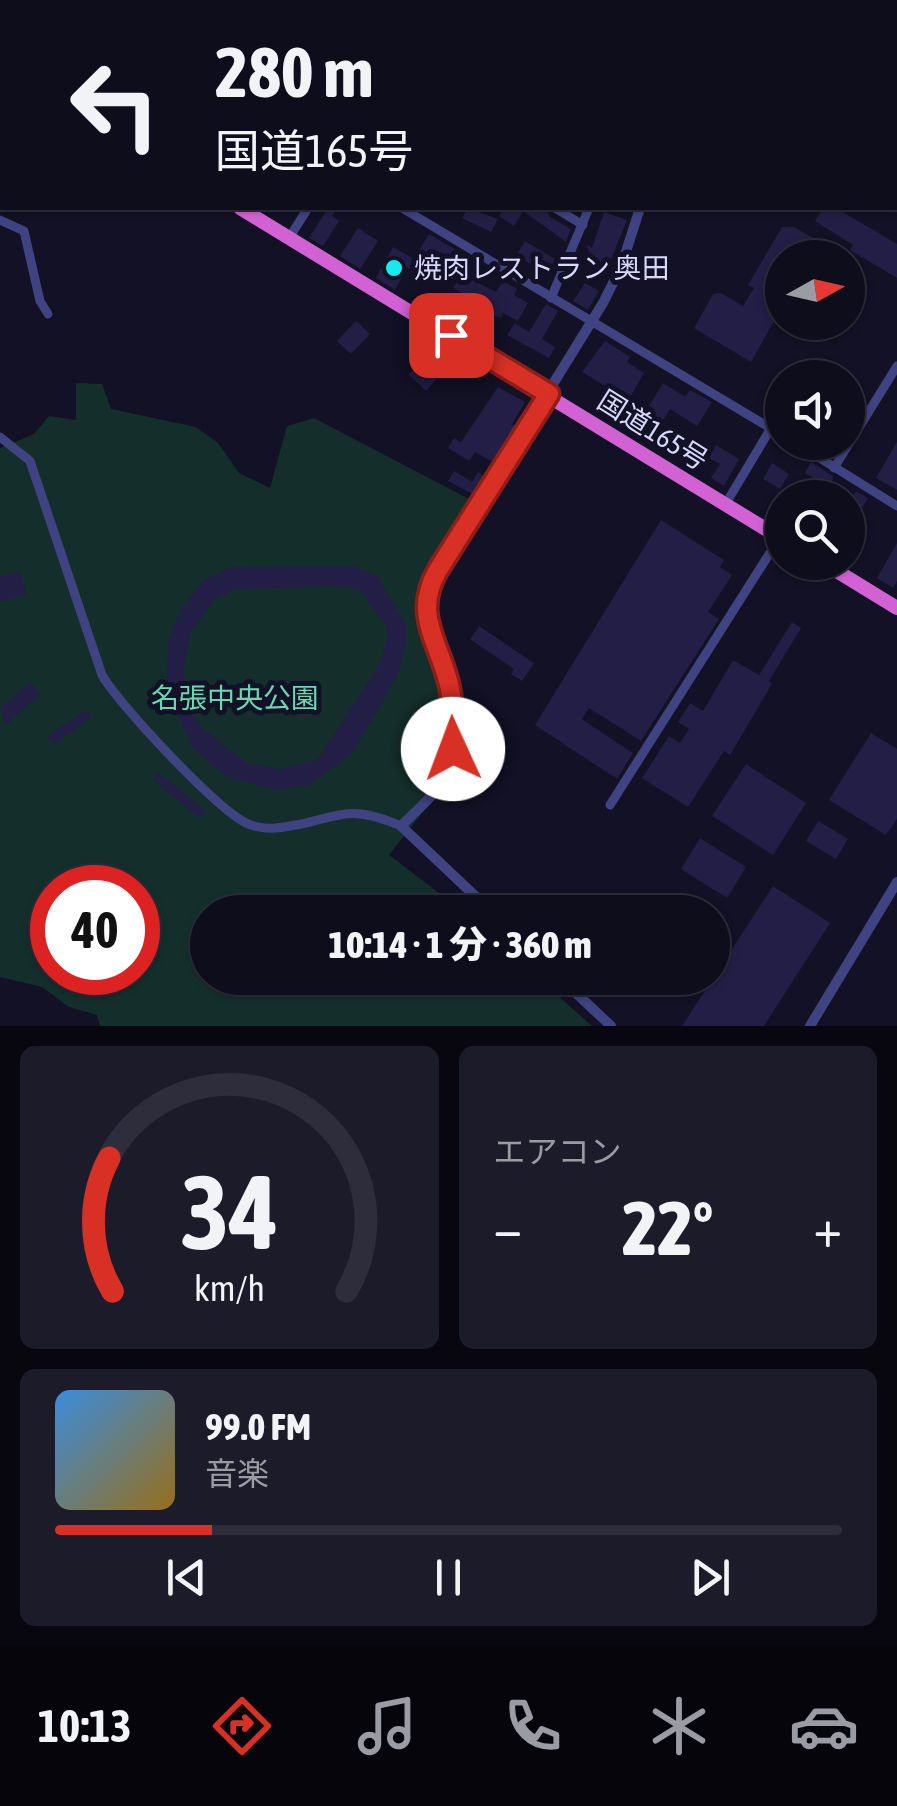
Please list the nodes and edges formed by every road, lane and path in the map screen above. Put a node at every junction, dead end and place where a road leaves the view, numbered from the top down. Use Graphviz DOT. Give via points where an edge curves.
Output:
graph roads {
  1 [pos="243,210"];
  2 [pos="307,210"];
  3 [pos="405,210"];
  4 [pos="559,210"];
  5 [pos="588,210"];
  6 [pos="639,210"];
  7 [pos="0,220"];
  8 [pos="583,225"];
  9 [pos="289,238"];
  10 [pos="550,298"];
  11 [pos="48,314"];
  12 [pos="594,320"];
  13 [pos="897,366"];
  14 [pos="549,394"];
  15 [pos="765,424"];
  16 [pos="0,436"];
  17 [pos="765,439"];
  18 [pos="822,460"];
  19 [pos="834,468"];
  20 [pos="896,504"];
  21 [pos="725,505"];
  22 [pos="765,529"];
  23 [pos="765,563"];
  24 [pos="851,580"];
  25 [pos="897,608"];
  26 [pos="610,805"];
  27 [pos="402,826"];
  28 [pos="897,882"];
  29 [pos="474,895"];
  30 [pos="578,995"];
  31 [pos="611,1026"];
  32 [pos="810,1026"];
  1 -- 9 [label="highway, 国道165号"];
  2 -- 9 [label="street"];
  3 -- 10 [label="street"];
  4 -- 8 [label="street"];
  5 -- 8 [label="street"];
  6 -- 12 [label="street"];
  7 -- 11 [label="street" via="24,231"];
  8 -- 10 [label="street"];
  9 -- 14 [label="highway, 国道165号"];
  10 -- 12 [label="street"];
  12 -- 14 [label="street"];
  12 -- 15 [label="street"];
  13 -- 19 [label="street"];
  14 -- 21 [label="highway, 国道165号"];
  14 -- 27 [label="street" via="428,588 426,621 450,693 453,749 441,783"];
  16 -- 27 [label="street" via="30,461 102,675 162,746 246,823 274,829 352,810"];
  17 -- 21 [label="street"];
  18 -- 19 [label="street"];
  19 -- 20 [label="street"];
  21 -- 22 [label="highway, 国道165号"];
  23 -- 26 [label="street"];
  24 -- 25 [label="highway"];
  27 -- 29 [label="street"];
  28 -- 32 [label="street"];
  30 -- 31 [label="street"];
}
